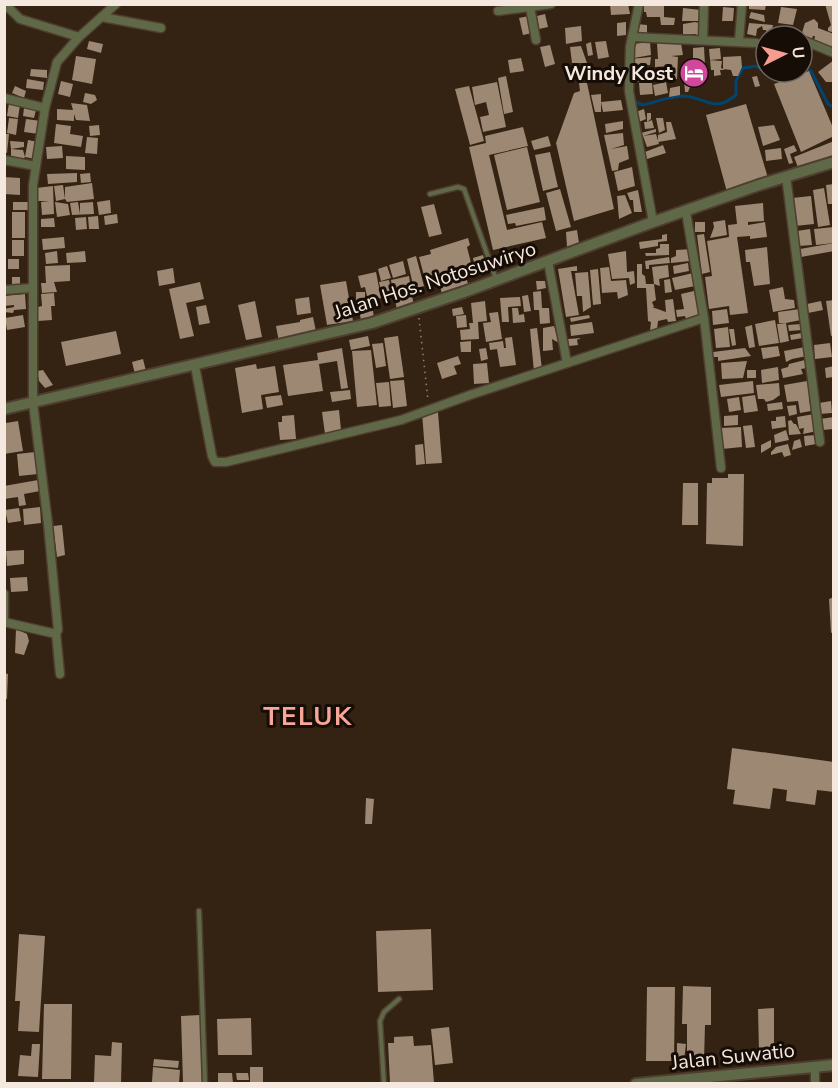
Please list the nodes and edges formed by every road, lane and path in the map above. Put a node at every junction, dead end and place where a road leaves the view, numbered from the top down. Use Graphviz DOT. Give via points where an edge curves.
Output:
graph roads {
  1 [pos="116,4"];
  2 [pos="551,4"];
  3 [pos="639,4"];
  4 [pos="704,4"];
  5 [pos="742,4"];
  6 [pos="530,7"];
  7 [pos="4,8"];
  8 [pos="498,11"];
  9 [pos="102,17"];
  10 [pos="161,28"];
  11 [pos="79,37"];
  12 [pos="632,37"];
  13 [pos="703,39"];
  14 [pos="537,40"];
  15 [pos="739,41"];
  16 [pos="754,43"];
  17 [pos="814,45"];
  18 [pos="834,54"];
  19 [pos="4,98"];
  20 [pos="45,108"];
  21 [pos="4,160"];
  22 [pos="834,162"];
  23 [pos="36,166"];
  24 [pos="786,176"];
  25 [pos="430,194"];
  26 [pos="686,212"];
  27 [pos="653,222"];
  28 [pos="548,261"];
  29 [pos="496,279"];
  30 [pos="33,288"];
  31 [pos="4,290"];
  32 [pos="418,309"];
  33 [pos="704,318"];
  34 [pos="567,363"];
  35 [pos="195,366"];
  36 [pos="33,403"];
  37 [pos="4,409"];
  38 [pos="429,410"];
  39 [pos="820,442"];
  40 [pos="721,468"];
  41 [pos="4,594"];
  42 [pos="4,621"];
  43 [pos="56,633"];
  44 [pos="60,674"];
  45 [pos="199,911"];
  46 [pos="399,999"];
  47 [pos="834,1065"];
  48 [pos="814,1066"];
  49 [pos="205,1083"];
  50 [pos="384,1083"];
  51 [pos="636,1083"];
  52 [pos="815,1083"];
  1 -- 9 [label="street"];
  2 -- 6 [label="street"];
  3 -- 12 [label="street"];
  4 -- 13 [label="street"];
  5 -- 15 [label="street"];
  6 -- 8 [label="street"];
  6 -- 14 [label="street"];
  7 -- 11 [label="street" via="20,19"];
  9 -- 10 [label="street"];
  9 -- 11 [label="street"];
  11 -- 20 [label="street" via="57,62"];
  12 -- 13 [label="street"];
  12 -- 27 [label="street" via="628,91"];
  13 -- 15 [label="street"];
  15 -- 16 [label="street"];
  17 -- 18 [label="street"];
  19 -- 20 [label="street"];
  20 -- 23 [label="street"];
  21 -- 23 [label="street"];
  22 -- 24 [label="street, Jalan Hos. Notosuwiryo"];
  23 -- 30 [label="street" via="32,195"];
  24 -- 26 [label="street, Jalan Hos. Notosuwiryo"];
  24 -- 39 [label="street"];
  25 -- 29 [label="lane" via="464,189"];
  26 -- 27 [label="street, Jalan Hos. Notosuwiryo"];
  26 -- 33 [label="street"];
  27 -- 28 [label="street, Jalan Hos. Notosuwiryo"];
  28 -- 29 [label="street, Jalan Hos. Notosuwiryo"];
  28 -- 34 [label="street"];
  29 -- 32 [label="street, Jalan Hos. Notosuwiryo"];
  30 -- 31 [label="street"];
  30 -- 36 [label="street"];
  32 -- 35 [label="street, Jalan Hos. Notosuwiryo"];
  32 -- 38 [label="path"];
  33 -- 34 [label="street"];
  33 -- 40 [label="street"];
  34 -- 38 [label="street"];
  35 -- 36 [label="street, Jalan Hos. Notosuwiryo"];
  35 -- 38 [label="street" via="215,462 401,420"];
  36 -- 37 [label="street, Jalan Hos. Notosuwiryo"];
  36 -- 43 [label="street"];
  41 -- 42 [label="street"];
  42 -- 43 [label="street"];
  43 -- 44 [label="street"];
  45 -- 49 [label="lane"];
  46 -- 50 [label="lane" via="380,1021"];
  47 -- 48 [label="street, Jalan Suwatio"];
  48 -- 51 [label="street, Jalan Suwatio"];
  48 -- 52 [label="street"];
}
